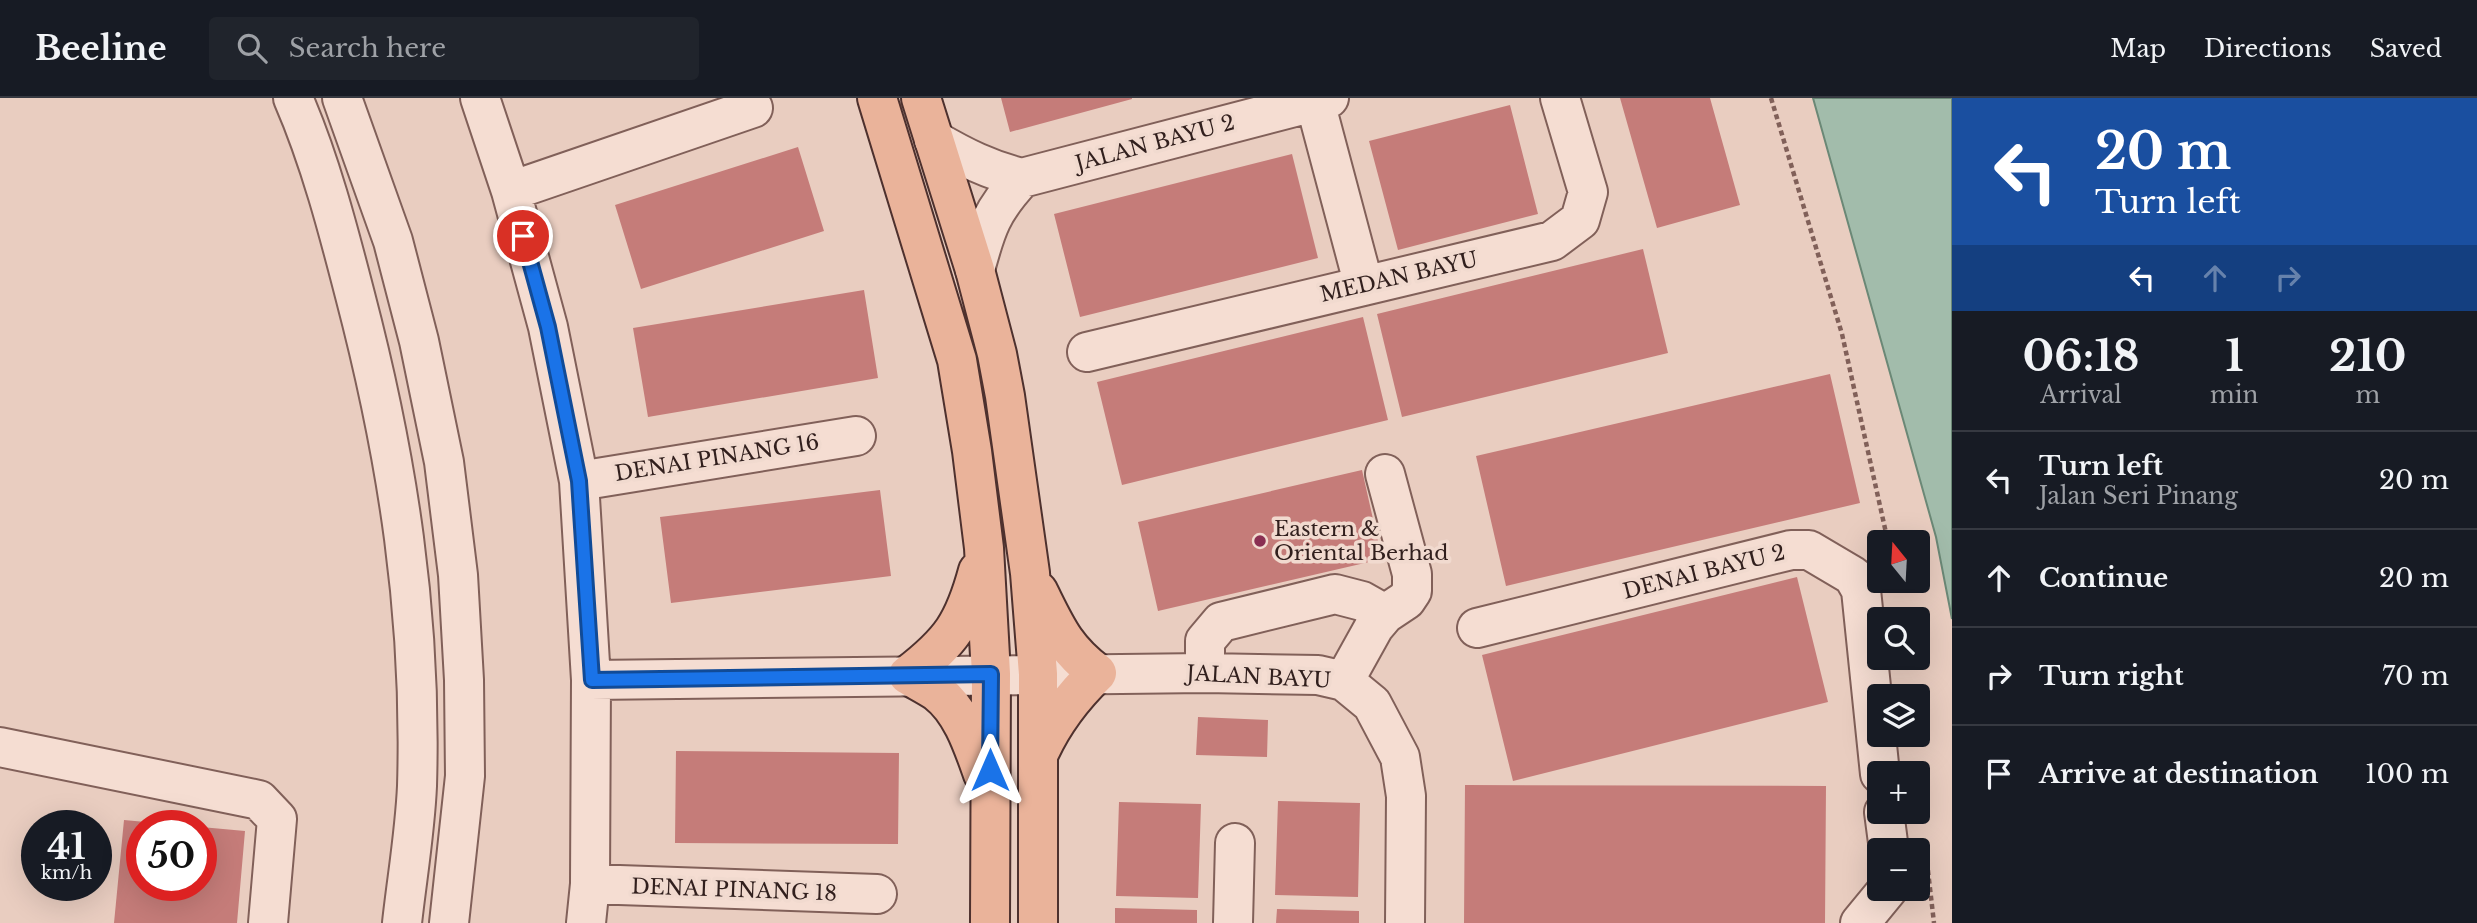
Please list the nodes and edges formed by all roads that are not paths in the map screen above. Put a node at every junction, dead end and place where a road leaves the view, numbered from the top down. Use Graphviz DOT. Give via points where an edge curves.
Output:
graph roads {
  1 [pos="293,98"];
  2 [pos="342,98"];
  3 [pos="480,98"];
  4 [pos="877,98"];
  5 [pos="921,98"];
  6 [pos="1560,98"];
  7 [pos="1320,99"];
  8 [pos="752,108"];
  9 [pos="934,140"];
  10 [pos="1022,178"];
  11 [pos="511,191"];
  12 [pos="975,270"];
  13 [pos="1364,286"];
  14 [pos="1087,352"];
  15 [pos="856,436"];
  16 [pos="1385,474"];
  17 [pos="579,481"];
  18 [pos="984,548"];
  19 [pos="1030,573"];
  20 [pos="1385,614"];
  21 [pos="1477,628"];
  22 [pos="1097,673"];
  23 [pos="1205,673"];
  24 [pos="991,674"];
  25 [pos="1038,674"];
  26 [pos="908,675"];
  27 [pos="592,680"];
  28 [pos="1344,681"];
  29 [pos="0,747"];
  30 [pos="1040,751"];
  31 [pos="1879,761"];
  32 [pos="990,794"];
  33 [pos="1235,843"];
  34 [pos="590,884"];
  35 [pos="877,894"];
  36 [pos="1878,901"];
  37 [pos="268,923"];
  38 [pos="402,923"];
  39 [pos="449,923"];
  40 [pos="586,923"];
  41 [pos="990,923"];
  42 [pos="1038,923"];
  43 [pos="1233,923"];
  44 [pos="1405,923"];
  45 [pos="1860,923"];
  1 -- 38 [label="street" via="324,185 370,352 408,554 418,738"];
  2 -- 39 [label="street" via="393,241 444,462 458,575 465,776"];
  3 -- 11 [label="street"];
  4 -- 18 [label="main road" via="957,360"];
  5 -- 9 [label="main road"];
  6 -- 13 [label="street, MEDAN BAYU" via="1588,192 1580,220 1552,241"];
  7 -- 10 [label="street, JALAN BAYU 2"];
  7 -- 13 [label="street"];
  8 -- 11 [label="street"];
  9 -- 10 [label="street" via="992,171"];
  9 -- 12 [label="main road"];
  10 -- 12 [label="street" via="1001,200 986,229"];
  11 -- 17 [label="street" via="548,327"];
  12 -- 19 [label="main road" via="1005,396"];
  13 -- 14 [label="street, MEDAN BAYU"];
  15 -- 17 [label="street, DENAI PINANG 16"];
  16 -- 20 [label="street" via="1412,574 1412,591"];
  17 -- 27 [label="street"];
  18 -- 24 [label="main road"];
  18 -- 26 [label="main road" via="963,617 951,637"];
  19 -- 22 [label="main road" via="1060,636 1076,657"];
  19 -- 25 [label="main road"];
  20 -- 23 [label="street" via="1362,601 1335,594 1222,622 1205,641"];
  20 -- 28 [label="street"];
  21 -- 31 [label="street, DENAI BAYU 2" via="1791,550 1810,550 1853,576 1861,590"];
  22 -- 23 [label="street, JALAN BAYU"];
  22 -- 25 [label="street, JALAN BAYU"];
  22 -- 30 [label="main road" via="1064,710"];
  23 -- 28 [label="street, JALAN BAYU" via="1318,675"];
  24 -- 25 [label="street, JALAN BAYU"];
  24 -- 26 [label="street, JALAN BAYU"];
  24 -- 32 [label="main road"];
  25 -- 30 [label="main road"];
  26 -- 27 [label="street, JALAN BAYU"];
  26 -- 32 [label="main road" via="939,694 955,712 973,744"];
  27 -- 34 [label="street"];
  28 -- 44 [label="street, JALAN BAYU" via="1372,704 1400,757 1406,796"];
  29 -- 37 [label="street" via="259,800 278,819"];
  30 -- 42 [label="main road"];
  32 -- 41 [label="main road"];
  33 -- 43 [label="street"];
  34 -- 35 [label="street, DENAI PINANG 18"];
  34 -- 40 [label="street"];
  36 -- 45 [label="street"];
}
